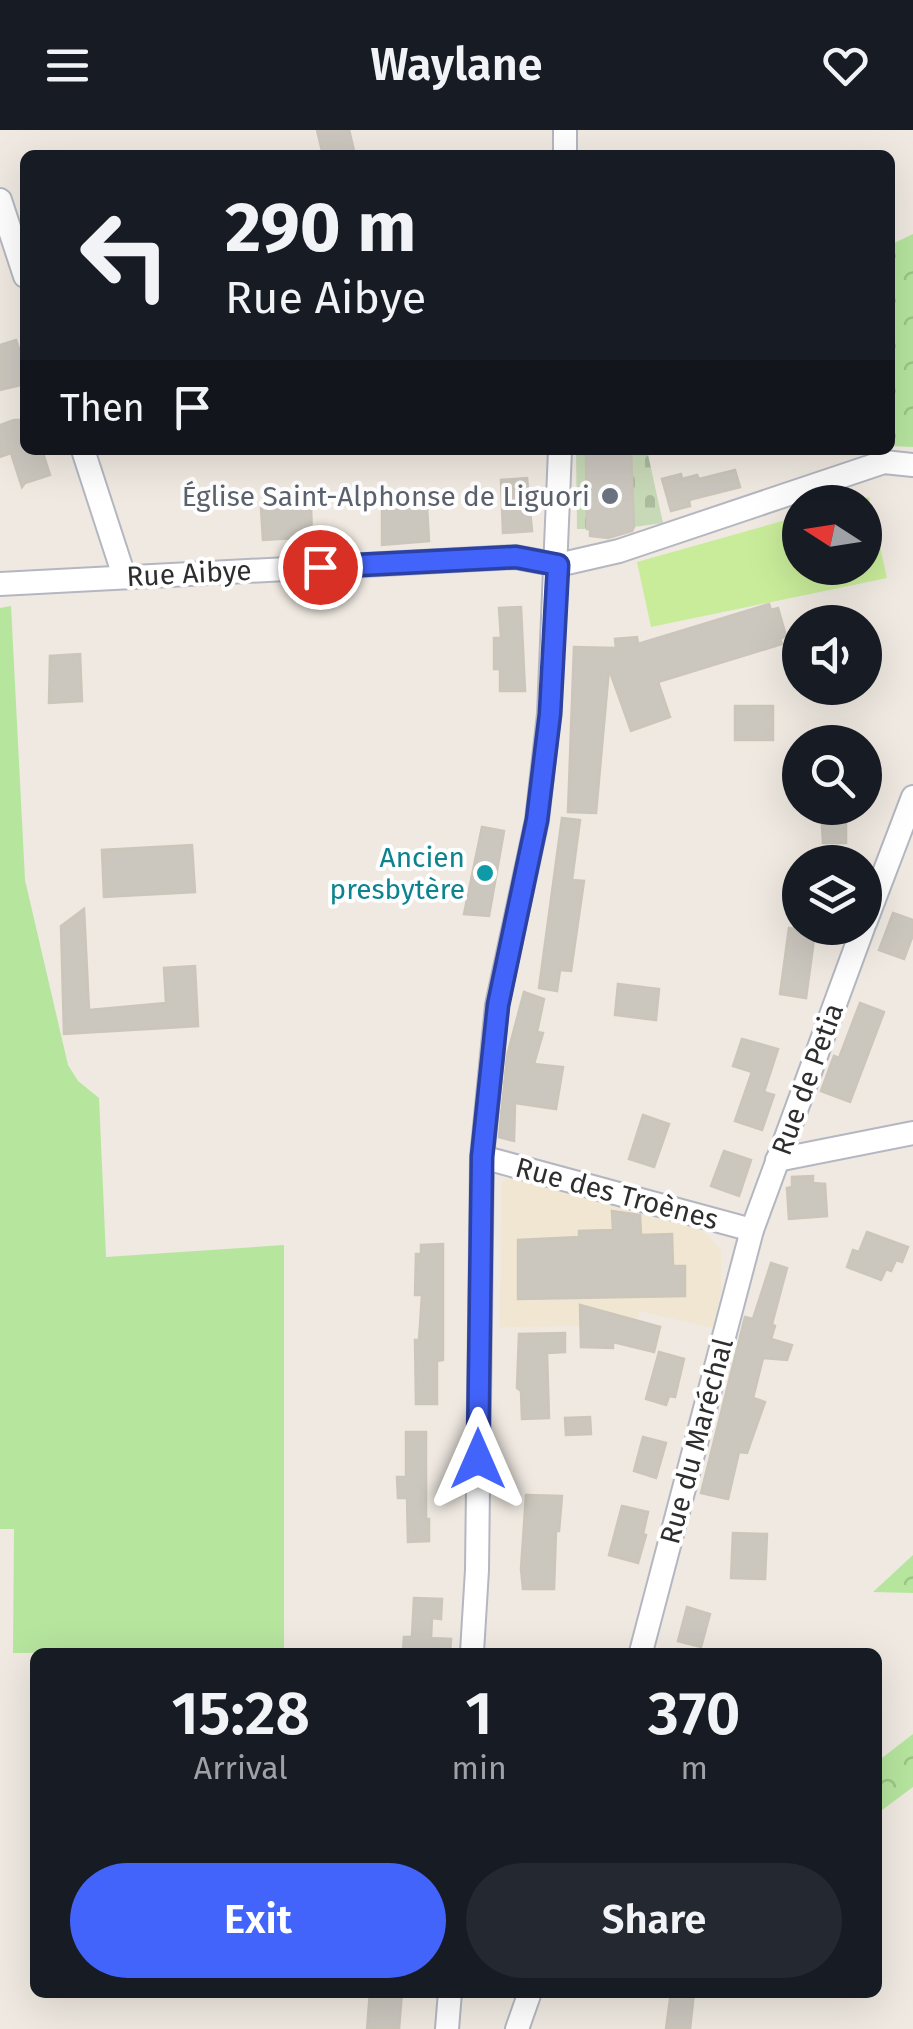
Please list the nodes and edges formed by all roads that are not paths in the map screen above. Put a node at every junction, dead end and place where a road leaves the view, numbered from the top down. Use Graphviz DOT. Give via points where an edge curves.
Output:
graph roads {
  1 [pos="0,200"];
  2 [pos="20,261"];
  3 [pos="84,455"];
  4 [pos="560,455"];
  5 [pos="913,465"];
  6 [pos="558,565"];
  7 [pos="124,576"];
  8 [pos="0,584"];
  9 [pos="913,797"];
  10 [pos="882,878"];
  11 [pos="857,945"];
  12 [pos="913,1132"];
  13 [pos="482,1157"];
  14 [pos="777,1160"];
  15 [pos="752,1230"];
  16 [pos="472,1648"];
  17 [pos="642,1648"];
  18 [pos="450,1998"];
  19 [pos="528,1998"];
  20 [pos="447,2029"];
  21 [pos="518,2029"];
  1 -- 2 [label="street"];
  3 -- 7 [label="street"];
  4 -- 6 [label="street"];
  5 -- 6 [label="street" via="884,462 619,551"];
  6 -- 7 [label="street, Rue Aibye" via="516,557"];
  6 -- 13 [label="street" via="537,820 498,1005"];
  7 -- 8 [label="street, Rue Aibye"];
  9 -- 10 [label="street, Rue de Petia"];
  11 -- 14 [label="street, Rue de Petia"];
  12 -- 14 [label="street"];
  13 -- 15 [label="street, Rue des Troènes"];
  13 -- 16 [label="street"];
  14 -- 15 [label="street, Rue de Petia"];
  15 -- 17 [label="street, Rue du Maréchal"];
  18 -- 20 [label="street"];
  19 -- 21 [label="street"];
}
